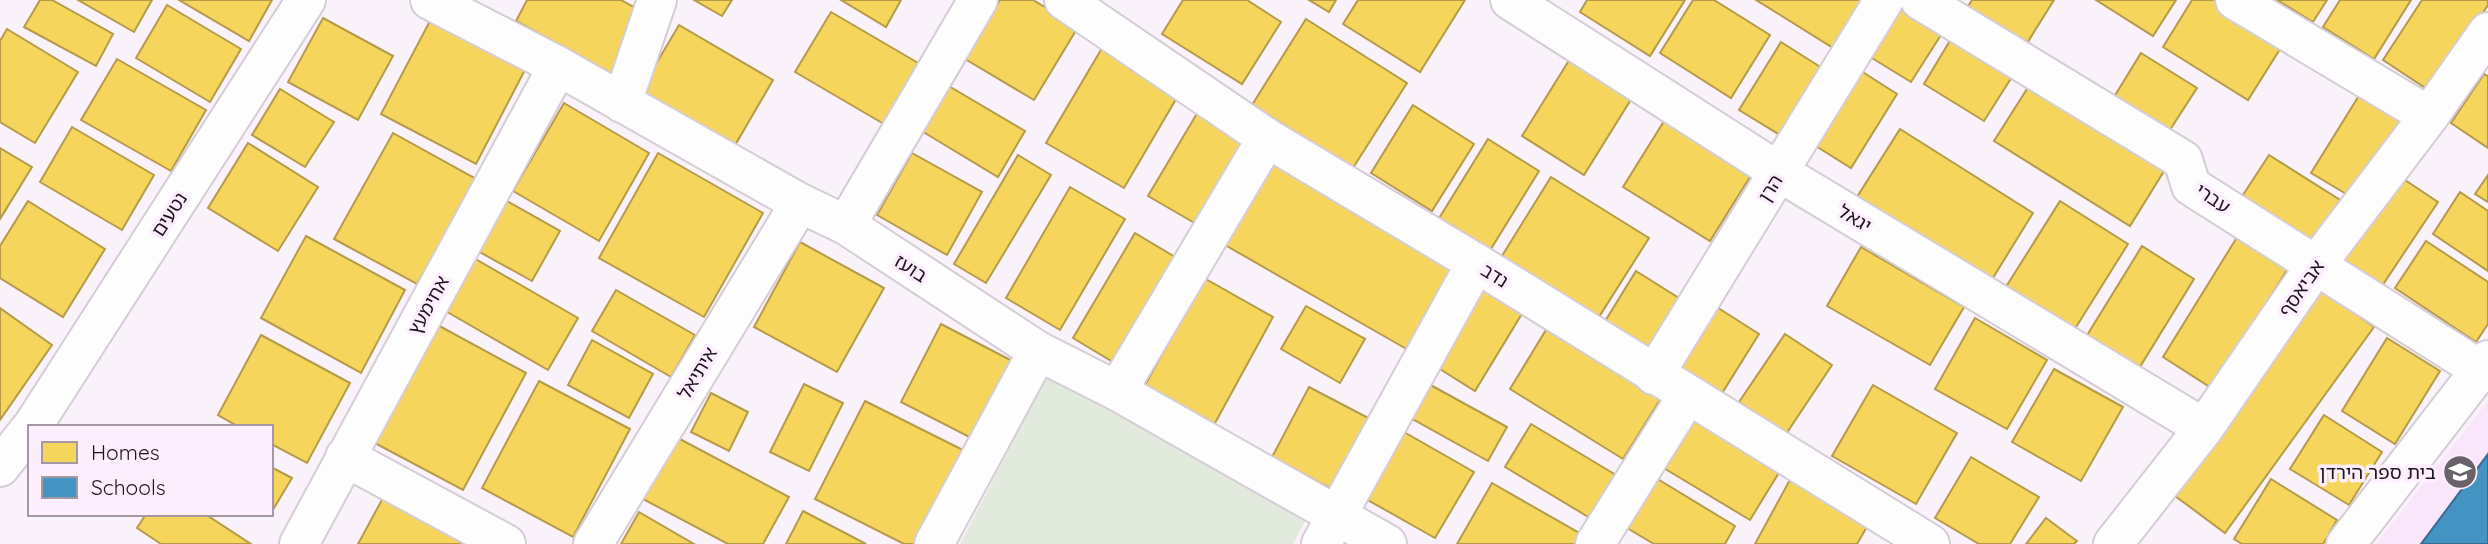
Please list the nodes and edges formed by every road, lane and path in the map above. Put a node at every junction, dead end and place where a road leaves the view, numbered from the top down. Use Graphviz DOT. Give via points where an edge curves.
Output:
graph roads {
  1 [pos="306,0"];
  2 [pos="430,0"];
  3 [pos="657,0"];
  4 [pos="978,0"];
  5 [pos="1065,0"];
  6 [pos="1510,0"];
  7 [pos="1884,0"];
  8 [pos="1920,0"];
  9 [pos="2235,0"];
  10 [pos="2488,32"];
  11 [pos="558,66"];
  12 [pos="622,103"];
  13 [pos="2429,116"];
  14 [pos="1267,138"];
  15 [pos="1779,172"];
  16 [pos="800,203"];
  17 [pos="846,225"];
  18 [pos="1476,263"];
  19 [pos="2316,265"];
  20 [pos="1038,351"];
  21 [pos="2484,365"];
  22 [pos="1654,375"];
  23 [pos="1117,391"];
  24 [pos="1687,396"];
  25 [pos="33,425"];
  26 [pos="2204,428"];
  27 [pos="28,432"];
  28 [pos="345,457"];
  29 [pos="0,467"];
  30 [pos="1330,530"];
  31 [pos="299,544"];
  32 [pos="506,544"];
  33 [pos="593,544"];
  34 [pos="934,544"];
  35 [pos="1387,544"];
  36 [pos="1595,544"];
  37 [pos="1930,544"];
  38 [pos="2113,544"];
  39 [pos="2346,544"];
  1 -- 25 [label="street, נטעים"];
  2 -- 11 [label="street, בועז"];
  3 -- 12 [label="street"];
  4 -- 17 [label="street"];
  5 -- 14 [label="street, נדב"];
  6 -- 15 [label="street, יגאל"];
  7 -- 15 [label="street, הרן"];
  8 -- 19 [label="street, עברי" via="2183,160 2191,186"];
  9 -- 13 [label="street"];
  10 -- 13 [label="street, אביאסף"];
  11 -- 12 [label="street, בועז"];
  11 -- 28 [label="street, אחימעץ"];
  12 -- 16 [label="street, בועז"];
  13 -- 19 [label="street, אביאסף"];
  14 -- 18 [label="street, נדב"];
  14 -- 23 [label="street"];
  15 -- 22 [label="street, הרן"];
  15 -- 26 [label="street, יגאל"];
  16 -- 17 [label="street, בועז"];
  16 -- 33 [label="street, איתיאל"];
  17 -- 20 [label="street, בועז"];
  18 -- 22 [label="street, נדב"];
  18 -- 30 [label="street"];
  19 -- 21 [label="street, עברי"];
  19 -- 26 [label="street, אביאסף"];
  20 -- 23 [label="street, בועז"];
  20 -- 34 [label="street"];
  21 -- 39 [label="street"];
  22 -- 24 [label="street, נדב"];
  23 -- 30 [label="street, בועז"];
  24 -- 36 [label="street"];
  24 -- 37 [label="street, נדב"];
  26 -- 38 [label="street, אביאסף"];
  27 -- 29 [label="street, נטעים"];
  28 -- 31 [label="street, אחימעץ"];
  28 -- 32 [label="street"];
  30 -- 35 [label="street, בועז"];
}
